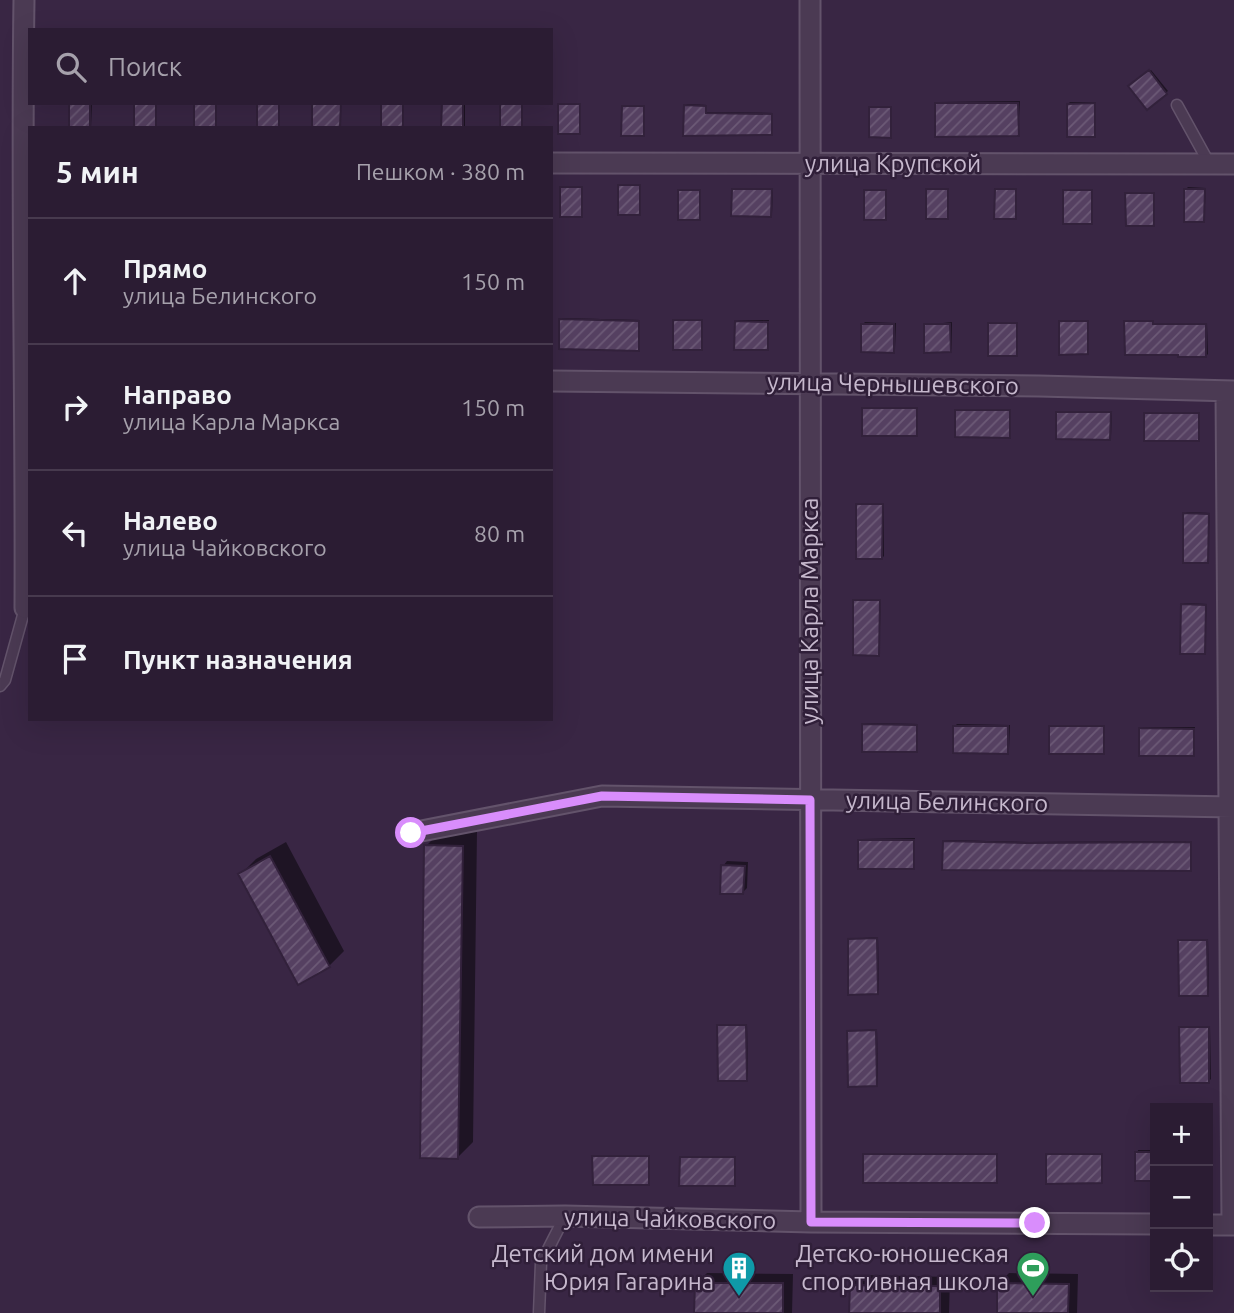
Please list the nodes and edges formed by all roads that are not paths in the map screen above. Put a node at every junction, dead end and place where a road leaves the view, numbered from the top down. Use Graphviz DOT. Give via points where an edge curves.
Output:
graph roads {
  1 [pos="23,0"];
  2 [pos="810,0"];
  3 [pos="1177,105"];
  4 [pos="26,160"];
  5 [pos="553,163"];
  6 [pos="810,164"];
  7 [pos="1209,164"];
  8 [pos="1234,164"];
  9 [pos="28,377"];
  10 [pos="553,381"];
  11 [pos="810,382"];
  12 [pos="1230,391"];
  13 [pos="25,608"];
  14 [pos="0,686"];
  15 [pos="810,800"];
  16 [pos="1231,807"];
  17 [pos="411,833"];
  18 [pos="565,1216"];
  19 [pos="480,1217"];
  20 [pos="811,1222"];
  21 [pos="1150,1224"];
  22 [pos="1213,1224"];
  23 [pos="1233,1225"];
  24 [pos="539,1313"];
  1 -- 4 [label="street"];
  2 -- 6 [label="street, улица Карла Маркса"];
  3 -- 7 [label="lane"];
  4 -- 9 [label="street"];
  5 -- 6 [label="street, улица Крупской"];
  6 -- 7 [label="street, улица Крупской"];
  6 -- 11 [label="street, улица Карла Маркса"];
  7 -- 8 [label="street, улица Крупской"];
  9 -- 13 [label="street"];
  10 -- 11 [label="street, улица Чернышевского"];
  11 -- 12 [label="street, улица Чернышевского"];
  11 -- 15 [label="street, улица Карла Маркса"];
  12 -- 16 [label="street"];
  13 -- 14 [label="lane"];
  15 -- 16 [label="street, улица Белинского"];
  15 -- 17 [label="street, улица Белинского" via="602,796"];
  15 -- 20 [label="street, улица Карла Маркса"];
  16 -- 23 [label="street"];
  18 -- 19 [label="street, улица Чайковского"];
  18 -- 20 [label="street, улица Чайковского"];
  18 -- 24 [label="lane" via="541,1263"];
  20 -- 21 [label="street, улица Чайковского"];
  22 -- 23 [label="street"];
}
